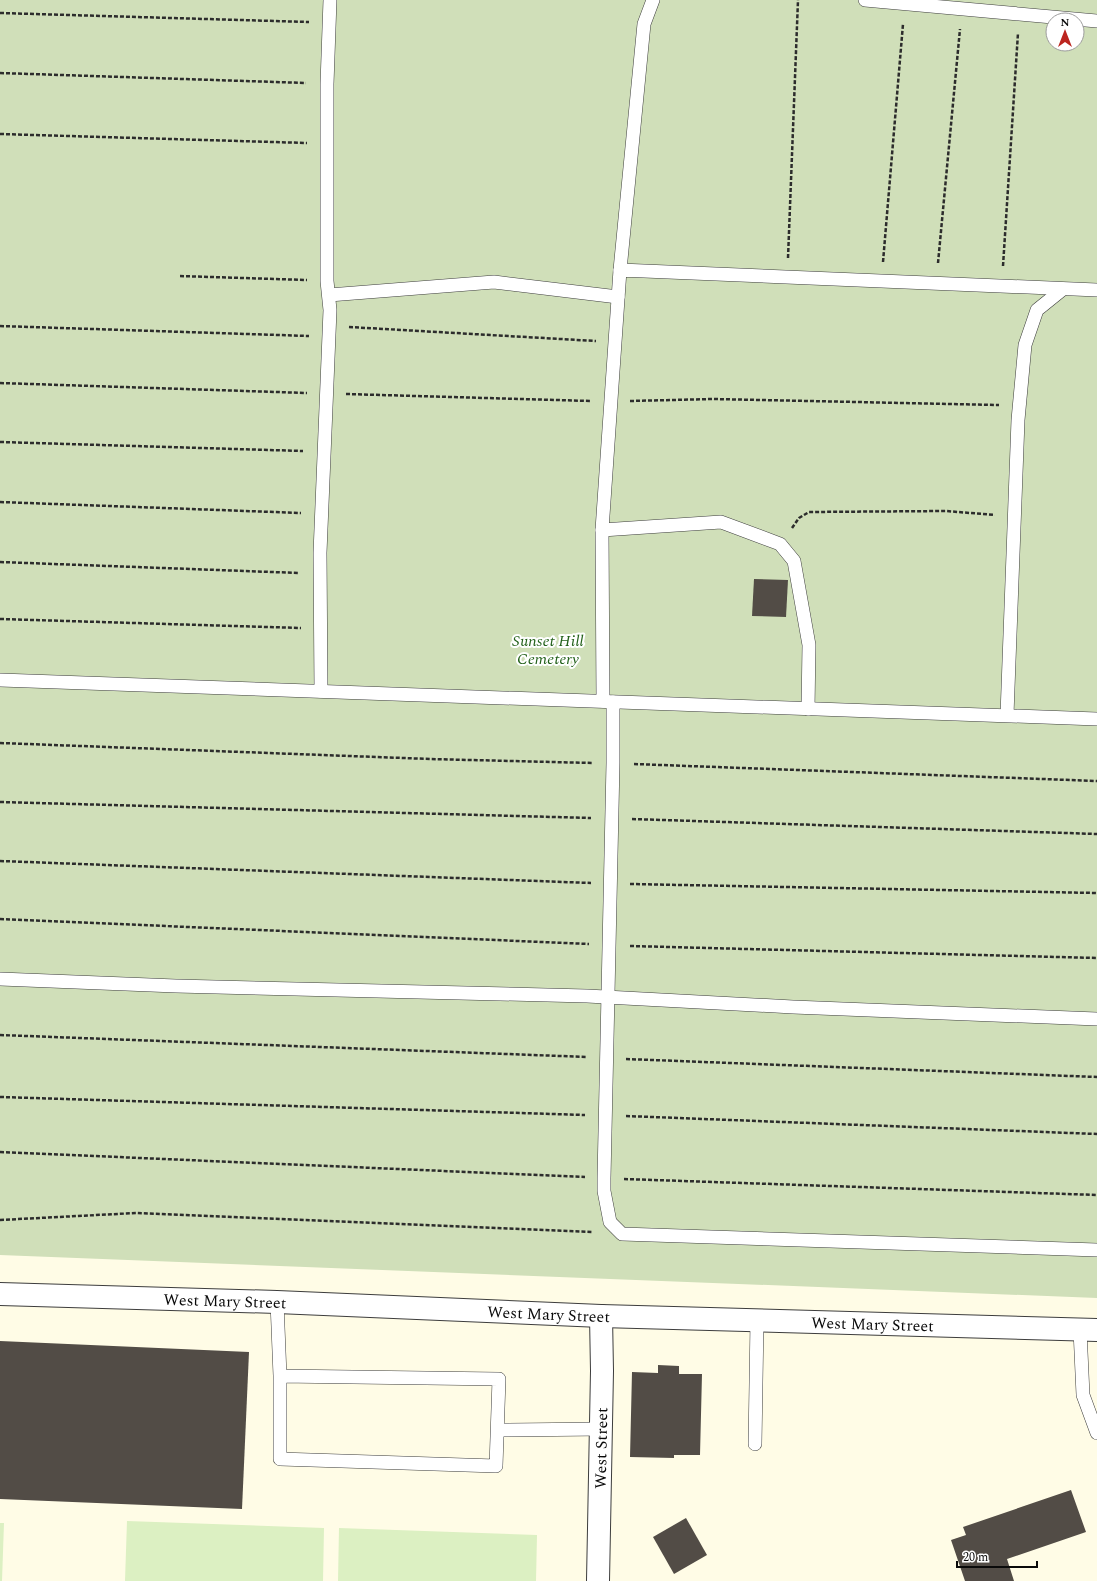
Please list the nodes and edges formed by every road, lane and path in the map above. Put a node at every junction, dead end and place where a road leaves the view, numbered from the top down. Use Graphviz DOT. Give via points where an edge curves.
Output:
graph roads {
  1 [pos="330,0"];
  2 [pos="653,0"];
  3 [pos="798,0"];
  4 [pos="866,0"];
  5 [pos="905,3"];
  6 [pos="962,8"];
  7 [pos="0,13"];
  8 [pos="1020,14"];
  9 [pos="1097,22"];
  10 [pos="329,23"];
  11 [pos="0,73"];
  12 [pos="327,84"];
  13 [pos="0,134"];
  14 [pos="327,144"];
  15 [pos="620,270"];
  16 [pos="180,276"];
  17 [pos="787,276"];
  18 [pos="881,280"];
  19 [pos="327,281"];
  20 [pos="936,283"];
  21 [pos="1002,286"];
  22 [pos="1063,289"];
  23 [pos="1097,290"];
  24 [pos="328,295"];
  25 [pos="618,297"];
  26 [pos="0,326"];
  27 [pos="329,332"];
  28 [pos="615,342"];
  29 [pos="0,383"];
  30 [pos="326,393"];
  31 [pos="611,402"];
  32 [pos="1020,405"];
  33 [pos="0,442"];
  34 [pos="324,452"];
  35 [pos="0,502"];
  36 [pos="322,514"];
  37 [pos="1015,517"];
  38 [pos="602,530"];
  39 [pos="780,544"];
  40 [pos="0,562"];
  41 [pos="320,574"];
  42 [pos="0,620"];
  43 [pos="321,629"];
  44 [pos="0,680"];
  45 [pos="321,691"];
  46 [pos="608,701"];
  47 [pos="808,709"];
  48 [pos="1007,715"];
  49 [pos="1097,719"];
  50 [pos="0,743"];
  51 [pos="613,763"];
  52 [pos="1097,780"];
  53 [pos="0,802"];
  54 [pos="611,818"];
  55 [pos="1097,834"];
  56 [pos="0,861"];
  57 [pos="610,884"];
  58 [pos="1097,893"];
  59 [pos="0,919"];
  60 [pos="609,945"];
  61 [pos="1097,958"];
  62 [pos="0,979"];
  63 [pos="608,997"];
  64 [pos="1097,1019"];
  65 [pos="0,1035"];
  66 [pos="607,1058"];
  67 [pos="1097,1077"];
  68 [pos="0,1097"];
  69 [pos="605,1116"];
  70 [pos="1097,1134"];
  71 [pos="0,1152"];
  72 [pos="604,1178"];
  73 [pos="1097,1195"];
  74 [pos="0,1220"];
  75 [pos="622,1234"];
  76 [pos="1097,1250"];
  77 [pos="0,1294"];
  78 [pos="277,1302"];
  79 [pos="601,1316"];
  80 [pos="757,1320"];
  81 [pos="1089,1330"];
  82 [pos="280,1376"];
  83 [pos="601,1429"];
  84 [pos="498,1430"];
  85 [pos="1097,1433"];
  86 [pos="755,1444"];
  87 [pos="598,1581"];
  1 -- 10 [label="lane"];
  2 -- 15 [label="lane" via="644,24"];
  3 -- 17 [label="path"];
  4 -- 5 [label="lane"];
  5 -- 6 [label="lane"];
  5 -- 18 [label="path"];
  6 -- 8 [label="lane"];
  6 -- 20 [label="path"];
  7 -- 10 [label="path"];
  8 -- 9 [label="lane"];
  8 -- 21 [label="path"];
  10 -- 12 [label="lane"];
  11 -- 12 [label="path"];
  12 -- 14 [label="lane"];
  13 -- 14 [label="path"];
  14 -- 19 [label="lane"];
  15 -- 17 [label="lane"];
  15 -- 25 [label="lane"];
  16 -- 19 [label="path"];
  17 -- 18 [label="lane"];
  18 -- 20 [label="lane"];
  19 -- 24 [label="lane"];
  20 -- 21 [label="lane"];
  21 -- 22 [label="lane"];
  22 -- 23 [label="lane"];
  22 -- 32 [label="lane" via="1038,310 1025,345"];
  24 -- 25 [label="lane" via="494,282"];
  24 -- 27 [label="lane"];
  25 -- 28 [label="lane"];
  26 -- 27 [label="path"];
  27 -- 28 [label="path"];
  27 -- 30 [label="lane"];
  28 -- 31 [label="lane"];
  29 -- 30 [label="path"];
  30 -- 31 [label="path"];
  30 -- 34 [label="lane"];
  31 -- 32 [label="path" via="713,399"];
  31 -- 38 [label="lane"];
  32 -- 37 [label="lane"];
  33 -- 34 [label="path"];
  34 -- 36 [label="lane"];
  35 -- 36 [label="path"];
  36 -- 41 [label="lane"];
  37 -- 39 [label="path" via="946,511 809,512 799,518"];
  37 -- 48 [label="lane"];
  38 -- 39 [label="lane" via="721,522"];
  38 -- 46 [label="lane"];
  39 -- 47 [label="lane" via="794,561 809,645"];
  40 -- 41 [label="path"];
  41 -- 43 [label="lane"];
  42 -- 43 [label="path"];
  43 -- 45 [label="lane"];
  44 -- 45 [label="lane"];
  45 -- 46 [label="lane"];
  46 -- 47 [label="lane"];
  46 -- 51 [label="lane"];
  47 -- 48 [label="lane"];
  48 -- 49 [label="lane"];
  50 -- 51 [label="path"];
  51 -- 52 [label="path"];
  51 -- 54 [label="lane"];
  53 -- 54 [label="path"];
  54 -- 55 [label="path"];
  54 -- 57 [label="lane"];
  56 -- 57 [label="path"];
  57 -- 58 [label="path"];
  57 -- 60 [label="lane"];
  59 -- 60 [label="path"];
  60 -- 61 [label="path"];
  60 -- 63 [label="lane"];
  62 -- 63 [label="lane"];
  63 -- 64 [label="lane"];
  63 -- 66 [label="lane"];
  65 -- 66 [label="path"];
  66 -- 67 [label="path"];
  66 -- 69 [label="lane"];
  68 -- 69 [label="path"];
  69 -- 70 [label="path"];
  69 -- 72 [label="lane"];
  71 -- 72 [label="path"];
  72 -- 73 [label="path"];
  72 -- 75 [label="lane" via="610,1222"];
  74 -- 75 [label="path" via="136,1214"];
  75 -- 76 [label="lane"];
  77 -- 78 [label="street, West Mary Street"];
  78 -- 79 [label="street, West Mary Street"];
  78 -- 82 [label="lane"];
  79 -- 80 [label="street, West Mary Street"];
  79 -- 83 [label="street, West Street"];
  80 -- 81 [label="street, West Mary Street"];
  80 -- 86 [label="lane"];
  81 -- 85 [label="lane" via="1082,1395"];
  82 -- 84 [label="lane" via="499,1379"];
  82 -- 84 [label="lane" via="280,1460 496,1466"];
  83 -- 84 [label="lane"];
  83 -- 87 [label="street, West Street"];
}
